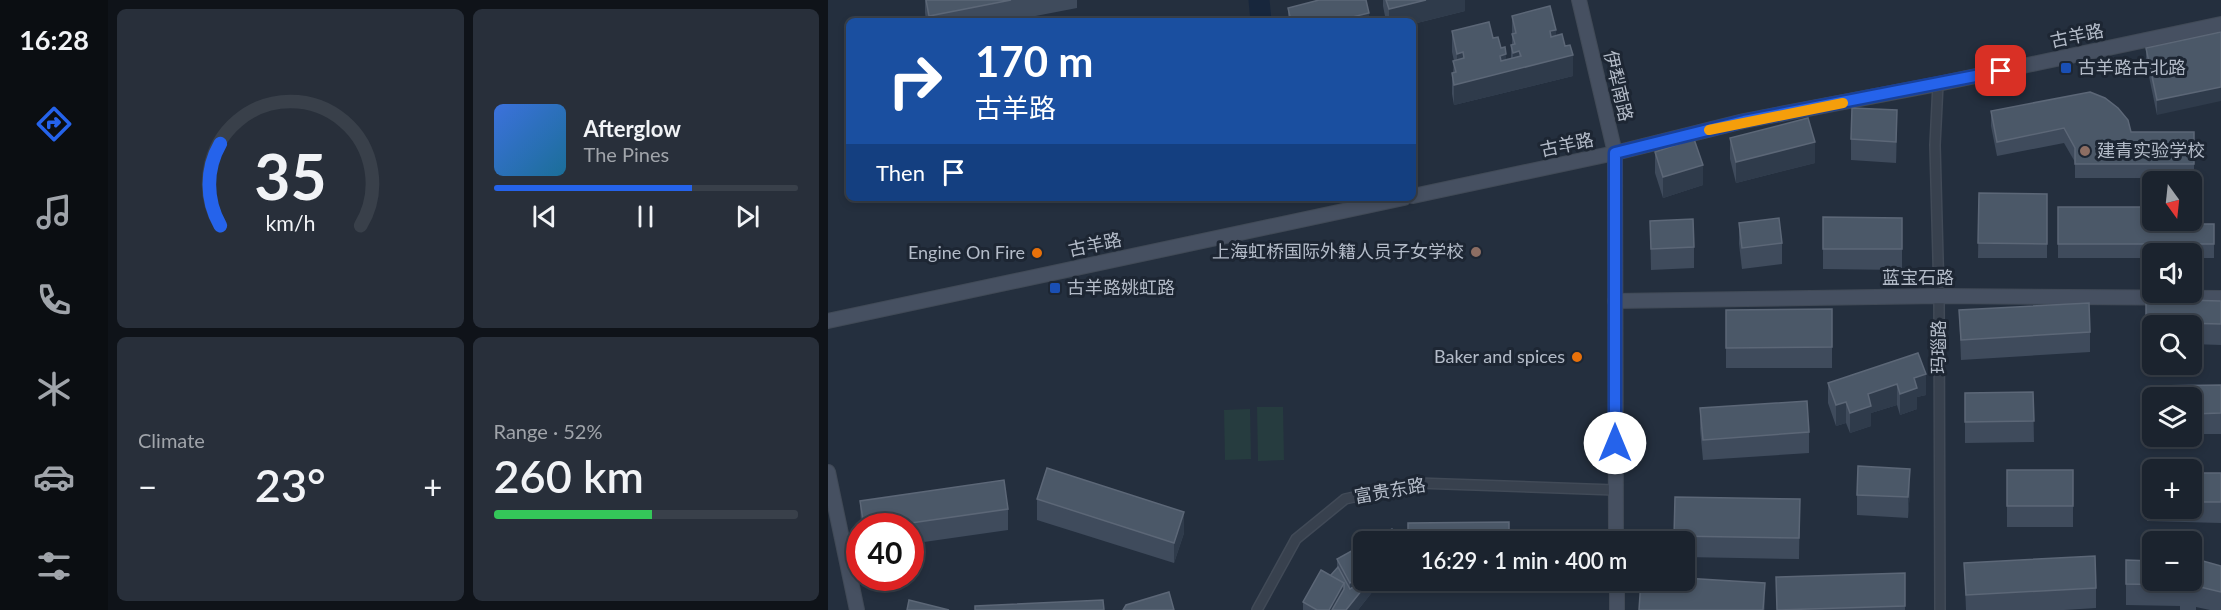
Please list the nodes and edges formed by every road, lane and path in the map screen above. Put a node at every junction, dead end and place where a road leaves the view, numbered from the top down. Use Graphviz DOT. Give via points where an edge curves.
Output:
graph roads {
  1 [pos="1579,0"];
  2 [pos="2221,24"];
  3 [pos="1938,84"];
  4 [pos="1615,153"];
  5 [pos="1416,195"];
  6 [pos="1390,201"];
  7 [pos="1939,296"];
  8 [pos="2221,298"];
  9 [pos="1615,300"];
  10 [pos="828,321"];
  11 [pos="828,472"];
  12 [pos="1616,490"];
  13 [pos="1616,531"];
  14 [pos="1617,591"];
  15 [pos="857,610"];
  16 [pos="1257,610"];
  17 [pos="1617,610"];
  18 [pos="1940,610"];
  1 -- 4 [label="street, 伊犁南路"];
  2 -- 3 [label="street, 古羊路"];
  3 -- 4 [label="street, 古羊路" via="1744,121"];
  3 -- 7 [label="street, 玛瑙路" via="1935,145"];
  4 -- 5 [label="street, 古羊路"];
  4 -- 9 [label="street, 伊犁南路"];
  6 -- 10 [label="street, 古羊路"];
  7 -- 8 [label="street, 蓝宝石路"];
  7 -- 9 [label="street, 蓝宝石路"];
  7 -- 18 [label="street, 玛瑙路"];
  9 -- 12 [label="street, 伊犁南路"];
  11 -- 15 [label="street"];
  12 -- 13 [label="street, 伊犁南路"];
  12 -- 16 [label="street, 富贵东路" via="1418,483 1345,499 1296,539"];
  14 -- 17 [label="street"];
}
